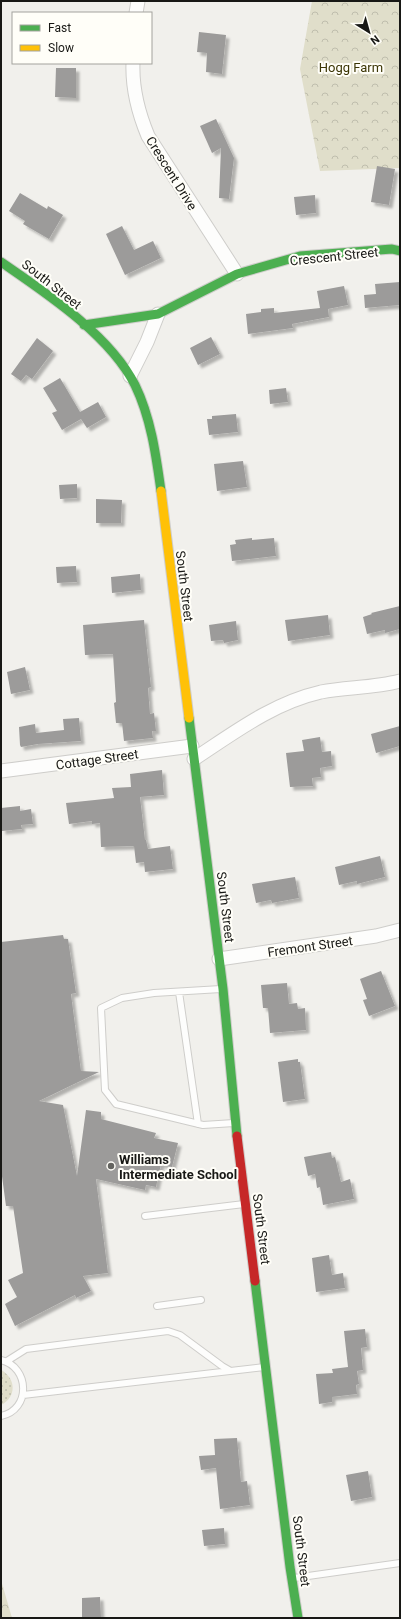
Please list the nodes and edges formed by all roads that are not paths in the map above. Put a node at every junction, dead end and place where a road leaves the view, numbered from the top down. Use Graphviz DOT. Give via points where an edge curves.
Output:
graph roads {
  1 [pos="138,1"];
  2 [pos="136,12"];
  3 [pos="133,64"];
  4 [pos="400,251"];
  5 [pos="1,262"];
  6 [pos="237,274"];
  7 [pos="158,314"];
  8 [pos="84,325"];
  9 [pos="130,376"];
  10 [pos="400,681"];
  11 [pos="193,752"];
  12 [pos="1,771"];
  13 [pos="400,930"];
  14 [pos="219,959"];
  15 [pos="223,989"];
  16 [pos="180,992"];
  17 [pos="236,1123"];
  18 [pos="198,1124"];
  19 [pos="245,1204"];
  20 [pos="145,1216"];
  21 [pos="202,1300"];
  22 [pos="158,1306"];
  23 [pos="4,1361"];
  24 [pos="266,1367"];
  25 [pos="230,1370"];
  26 [pos="23,1395"];
  27 [pos="1,1416"];
  28 [pos="400,1563"];
  29 [pos="292,1579"];
  30 [pos="298,1618"];
  1 -- 2 [label="street"];
  3 -- 6 [label="street, Crescent Drive" via="134,94 148,136"];
  4 -- 6 [label="street, Crescent Street" via="392,249 300,256"];
  5 -- 8 [label="street, South Street"];
  6 -- 7 [label="street, Crescent Street"];
  7 -- 8 [label="street, Crescent Street"];
  7 -- 9 [label="street"];
  8 -- 9 [label="street, South Street" via="117,358"];
  9 -- 11 [label="street, South Street" via="145,410 156,454"];
  10 -- 11 [label="street" via="322,692 297,699 272,709"];
  11 -- 12 [label="street, Cottage Street"];
  11 -- 14 [label="street, South Street"];
  13 -- 14 [label="street, Fremont Street" via="376,936"];
  14 -- 15 [label="street, South Street"];
  15 -- 16 [label="lane"];
  15 -- 17 [label="street, South Street"];
  16 -- 18 [label="lane"];
  16 -- 18 [label="lane" via="122,998 101,1008 105,1090 116,1104"];
  17 -- 18 [label="lane"];
  17 -- 19 [label="street, South Street"];
  19 -- 20 [label="lane"];
  19 -- 24 [label="street, South Street"];
  21 -- 22 [label="lane"];
  23 -- 25 [label="lane" via="26,1349 168,1331 180,1335"];
  23 -- 26 [label="lane" via="15,1367 21,1375"];
  24 -- 25 [label="lane"];
  24 -- 29 [label="street, South Street"];
  25 -- 26 [label="lane"];
  26 -- 27 [label="lane" via="13,1411"];
  28 -- 29 [label="lane"];
  29 -- 30 [label="street, South Street"];
}
